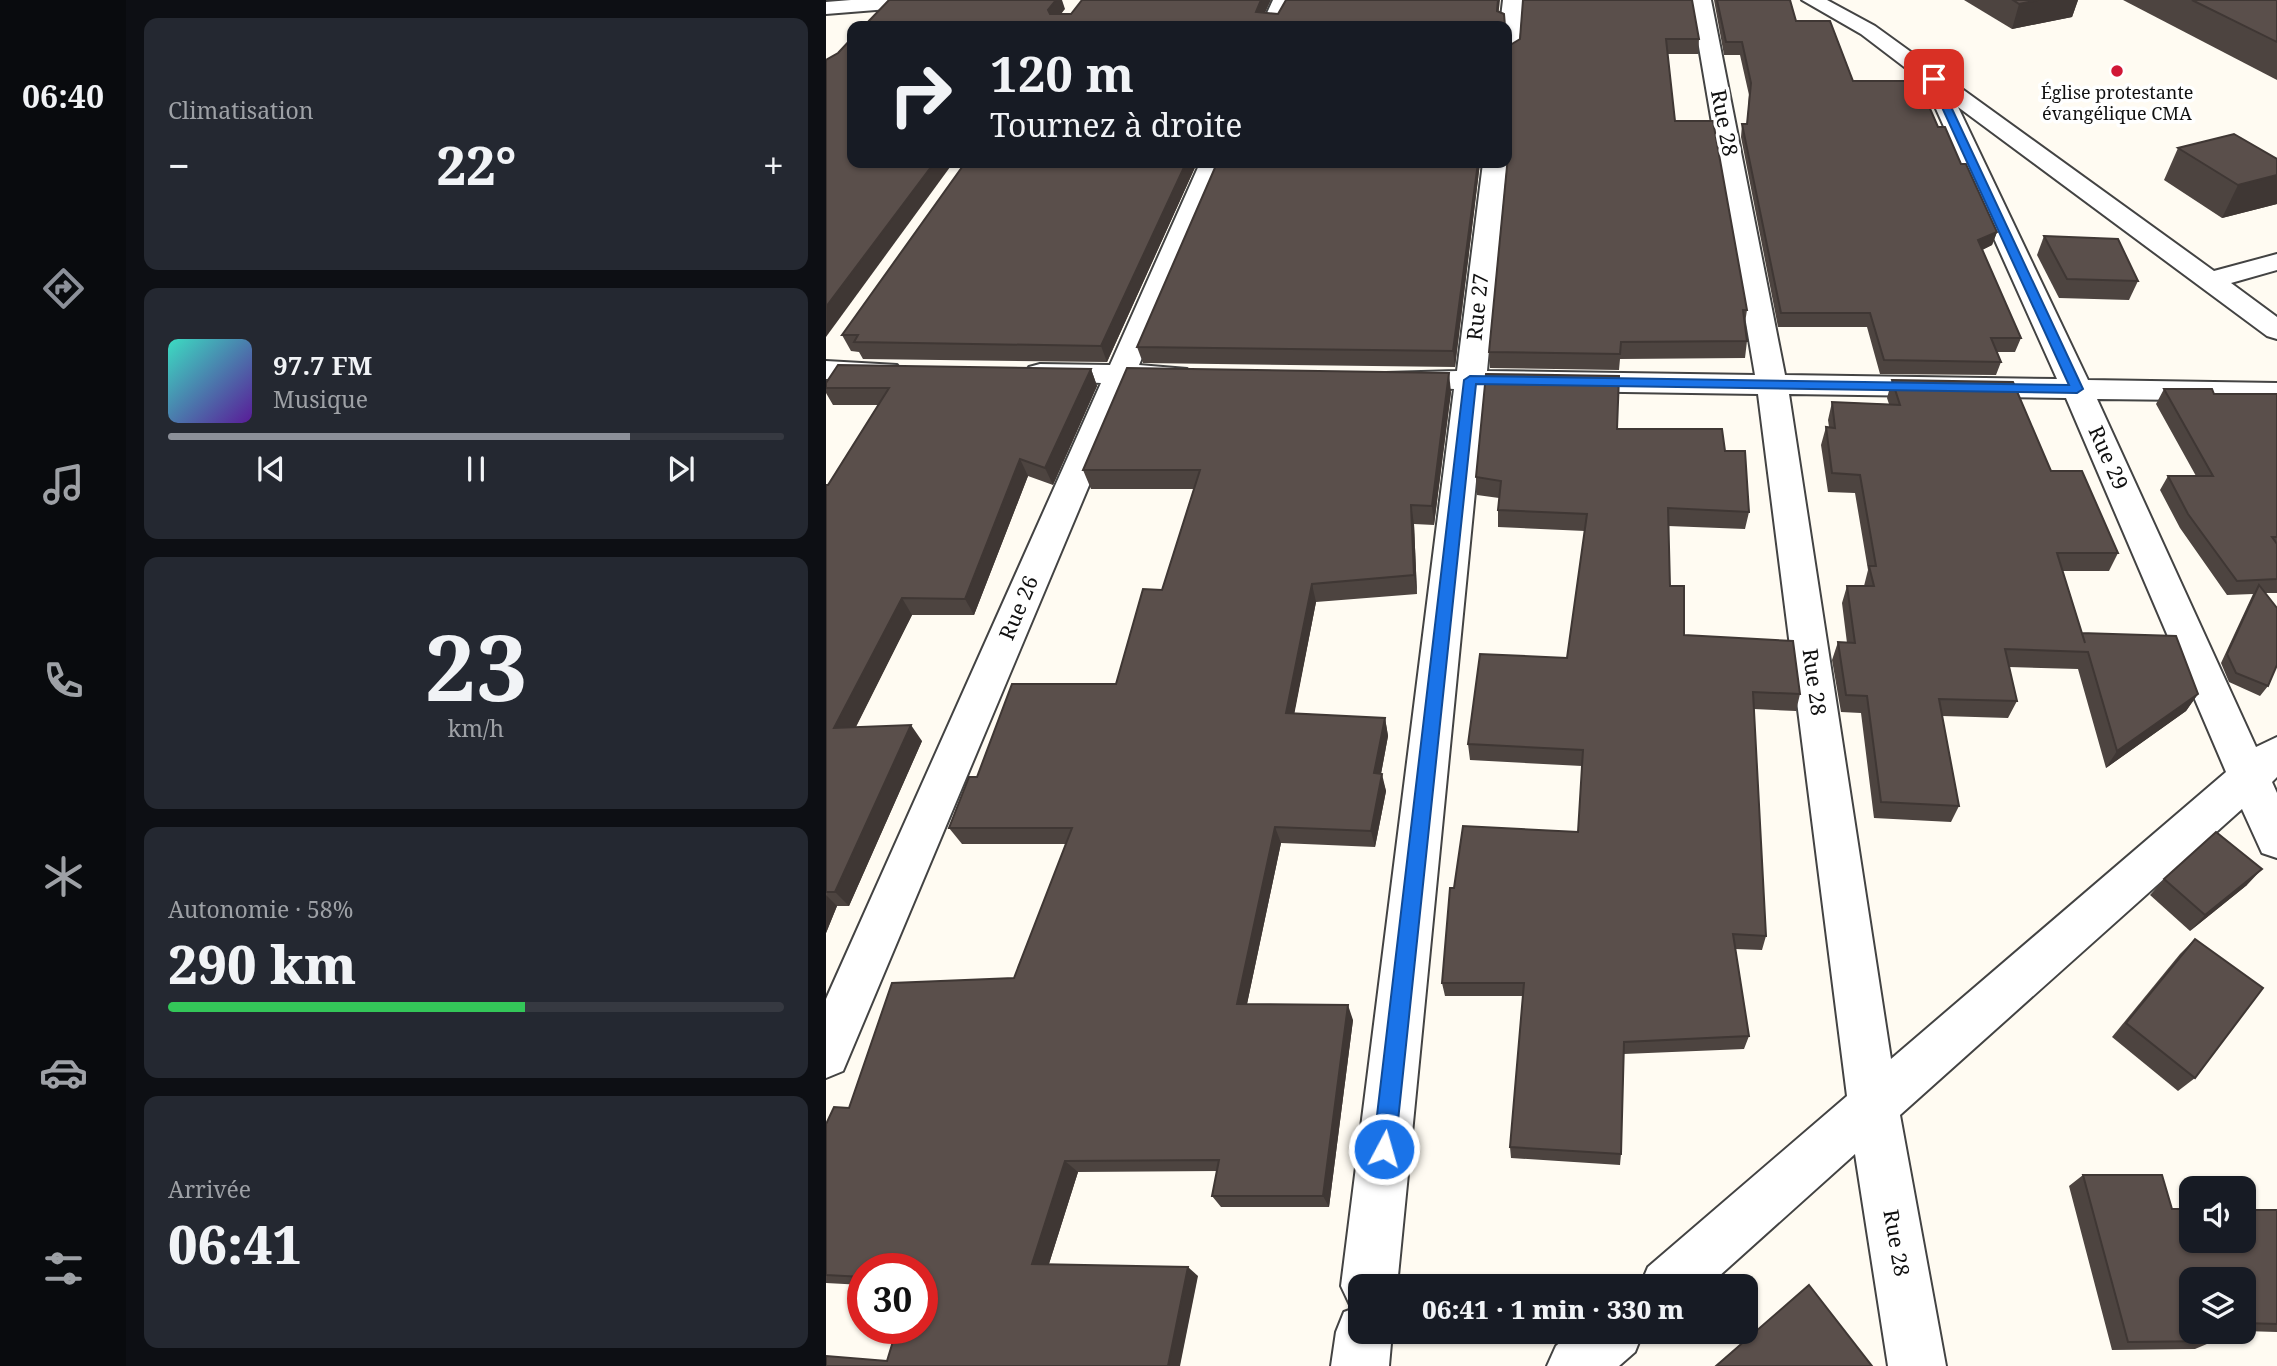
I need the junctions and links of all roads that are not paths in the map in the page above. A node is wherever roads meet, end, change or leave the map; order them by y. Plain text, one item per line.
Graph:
1 (926, 0) edge
2 (1283, 0) edge
3 (1513, 0) edge
4 (1701, 0) edge
5 (1812, 0) edge
6 (894, 1) edge
7 (826, 8) edge
8 (874, 21) edge
9 (1274, 21) edge
10 (1511, 21) edge
11 (1934, 79) junction
12 (1210, 168) edge
13 (1493, 168) edge
14 (2277, 262) edge
15 (2207, 281) junction
16 (2277, 330) edge
17 (842, 340) edge
18 (826, 362) edge
19 (826, 370) edge
20 (920, 371) edge
21 (1013, 372) edge
22 (1121, 374) junction
23 (1205, 376) edge
24 (1372, 378) edge
25 (1470, 380) junction
26 (1772, 384) junction
27 (2077, 389) junction
28 (2277, 392) edge
29 (2263, 765) edge
30 (2277, 840) edge
31 (826, 1054) edge
32 (1873, 1105) junction
33 (1370, 1274) edge
34 (1681, 1274) edge
35 (1363, 1344) edge
36 (1601, 1344) edge
37 (1360, 1366) edge
38 (1576, 1366) edge
39 (1917, 1366) edge

1 - 6 street
2 - 9 street
3 - 10 street
4 - 26 street, Rue 28
5 - 11 street
6 - 7 street
6 - 8 street
11 - 15 street
11 - 27 street, Rue 29
12 - 22 street, Rue 26
13 - 25 street, Rue 27
14 - 15 street
15 - 16 street
17 - 18 street
19 - 20 street
21 - 22 street
22 - 23 street
22 - 31 street, Rue 26
24 - 25 street
25 - 26 street
25 - 33 street, Rue 27
26 - 27 street
26 - 32 street, Rue 28
27 - 28 street
27 - 29 street, Rue 29
29 - 30 street, Rue 29
29 - 32 street
32 - 34 street
32 - 39 street, Rue 28
35 - 37 street
36 - 38 street

